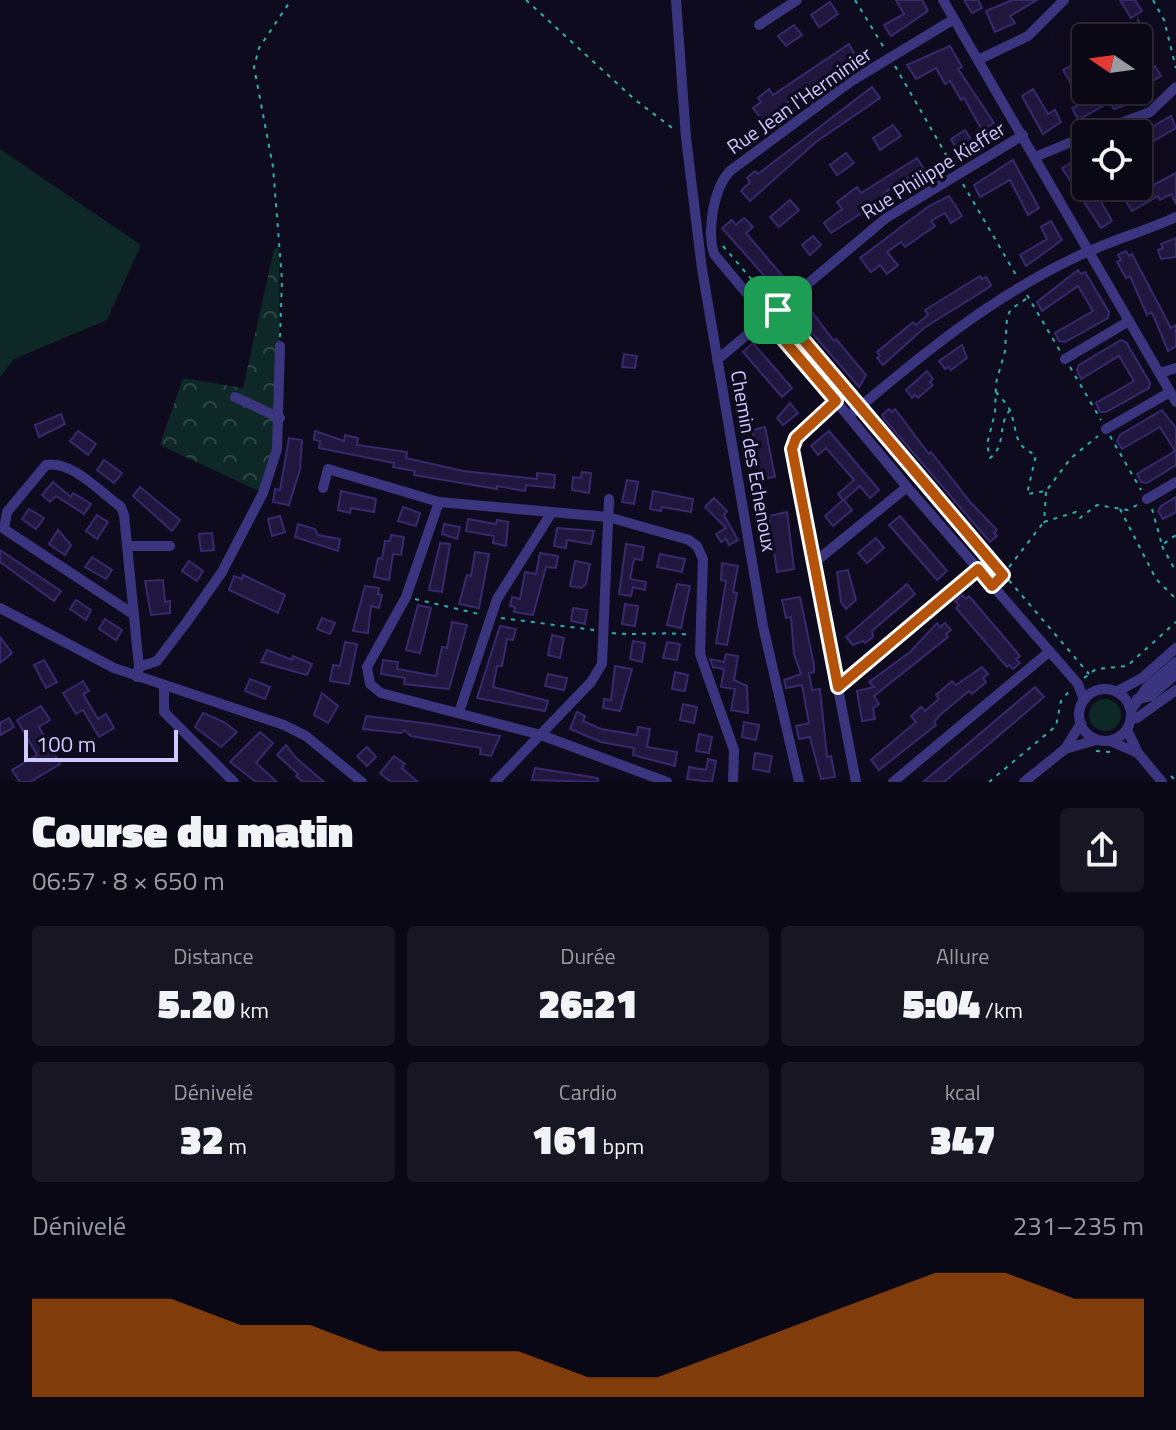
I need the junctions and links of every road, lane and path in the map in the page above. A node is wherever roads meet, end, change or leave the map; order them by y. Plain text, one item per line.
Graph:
1 (291, 0) edge
2 (526, 0) edge
3 (676, 0) edge
4 (797, 0) edge
5 (943, 0) edge
6 (1064, 0) edge
7 (1153, 0) edge
8 (954, 19) junction
9 (759, 25) dead end
10 (978, 60) junction
11 (1176, 68) edge
12 (1176, 87) edge
13 (1129, 120) edge
14 (1023, 135) junction
15 (686, 138) junction
16 (1072, 142) edge
17 (1035, 157) junction
18 (1176, 217) edge
19 (710, 241) junction
20 (1089, 252) junction
21 (1029, 297) dead end
22 (778, 310) junction
23 (766, 319) junction
24 (1129, 321) junction
25 (280, 346) joint
26 (1065, 359) dead end
27 (717, 360) junction
28 (1176, 368) edge
29 (1160, 373) junction
30 (995, 391) junction
31 (1170, 392) junction
32 (235, 397) dead end
33 (836, 401) junction
34 (1176, 402) edge
35 (860, 407) junction
36 (1010, 410) junction
37 (849, 416) junction
38 (280, 418) junction
39 (1106, 429) joint
40 (1176, 482) edge
41 (907, 487) junction
42 (323, 488) dead end
43 (1046, 491) junction
44 (609, 499) dead end
45 (1147, 499) joint
46 (439, 502) junction
47 (1120, 508) junction
48 (552, 512) junction
49 (608, 517) junction
50 (1044, 522) junction
51 (1162, 545) dead end
52 (127, 546) junction
53 (170, 546) dead end
54 (815, 562) junction
55 (978, 569) junction
56 (1176, 572) edge
57 (1003, 575) junction
58 (406, 597) junction
59 (1176, 599) edge
60 (0, 608) edge
61 (133, 614) junction
62 (491, 616) junction
63 (1176, 622) edge
64 (605, 632) junction
65 (699, 637) junction
66 (1176, 648) edge
67 (1049, 652) junction
68 (1176, 662) edge
69 (138, 672) junction
70 (1089, 674) junction
71 (1176, 674) edge
72 (1078, 684) junction
73 (164, 685) junction
74 (838, 687) junction
75 (1176, 690) edge
76 (1096, 691) junction
77 (1116, 692) junction
78 (1137, 699) junction
79 (1084, 700) junction
80 (459, 712) junction
81 (1131, 714) junction
82 (1081, 723) junction
83 (1127, 730) junction
84 (541, 735) junction
85 (1096, 740) junction
86 (1110, 741) junction
87 (1065, 749) junction
88 (1085, 749) dead end
89 (1119, 753) dead end
90 (1138, 753) junction
91 (234, 782) edge
92 (362, 782) edge
93 (495, 782) edge
94 (667, 782) edge
95 (733, 782) edge
96 (799, 782) edge
97 (856, 782) edge
98 (893, 782) edge
99 (989, 782) edge
100 (1024, 782) edge
101 (1162, 782) edge

1 - 25 path
2 - 15 path
3 - 15 street, Chemin des Echenoux
4 - 9 street
5 - 8 street
6 - 10 street
7 - 11 path
8 - 10 street
8 - 19 street, Rue Jean l'Herminier
10 - 14 street
12 - 13 street
14 - 17 street
14 - 22 street, Rue Philippe Kieffer
15 - 27 street, Chemin des Echenoux
16 - 17 street
17 - 20 street
18 - 20 street
19 - 22 path
19 - 23 street
20 - 24 street
20 - 35 street
21 - 30 path
22 - 23 street, Rue Philippe Kieffer
22 - 35 path
23 - 27 street, Rue Philippe Kieffer
23 - 33 street
24 - 26 street
24 - 29 street
25 - 38 street
27 - 96 street, Chemin des Echenoux
28 - 29 street
29 - 31 street
30 - 36 path
30 - 36 path
31 - 34 street
31 - 39 street
32 - 38 street
33 - 37 street
33 - 54 street
35 - 37 street
35 - 57 path
36 - 43 path
37 - 41 street
38 - 69 street
39 - 43 path
40 - 45 street
41 - 54 street
41 - 55 street
42 - 46 street
43 - 50 path
44 - 49 street
45 - 47 path
46 - 48 street
46 - 58 street
47 - 50 path
47 - 59 path
48 - 49 street
48 - 62 street
49 - 64 street
49 - 65 street
50 - 57 path
51 - 56 path
52 - 53 street
52 - 61 street
52 - 61 street
54 - 74 street
55 - 67 street
55 - 74 street
57 - 70 path
58 - 62 path
58 - 80 street
60 - 69 street
61 - 69 street
62 - 64 path
62 - 80 street
63 - 70 path
64 - 65 path
64 - 84 street
65 - 95 street
66 - 77 street
67 - 72 street
67 - 98 street
68 - 78 street
69 - 73 street
70 - 72 path
71 - 78 street
72 - 76 street
72 - 79 street
72 - 99 path
73 - 91 street
73 - 92 street
74 - 97 street
75 - 81 street
76 - 77 street
76 - 79 street
77 - 81 street
78 - 81 street
79 - 82 street
80 - 84 street
81 - 83 street
82 - 85 street
82 - 87 street
83 - 86 street
83 - 90 street
84 - 93 street
84 - 94 street
85 - 86 street
85 - 87 street
86 - 90 street
87 - 100 street
88 - 89 path
90 - 101 street

